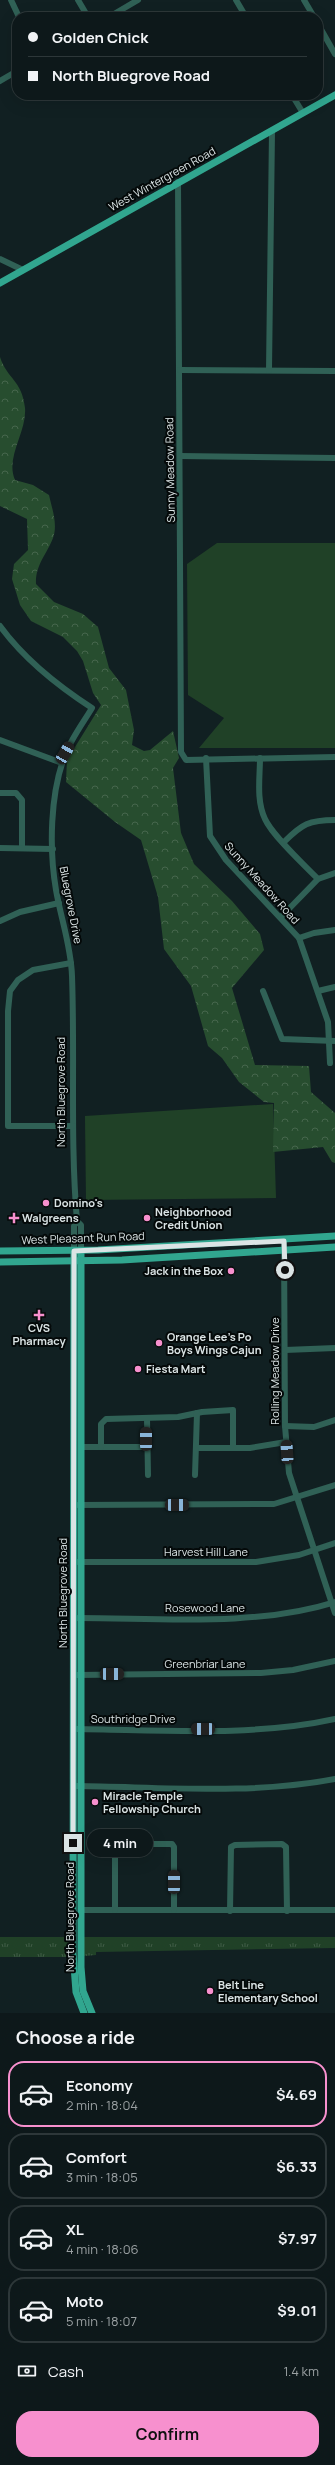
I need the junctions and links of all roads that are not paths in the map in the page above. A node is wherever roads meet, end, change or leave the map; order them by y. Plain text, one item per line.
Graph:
1 (11, 0) edge
2 (78, 0) edge
3 (138, 0) edge
4 (236, 0) edge
5 (304, 0) edge
6 (17, 12) edge
7 (85, 12) edge
8 (118, 12) edge
9 (243, 12) edge
10 (311, 12) edge
11 (323, 33) edge
12 (335, 54) edge
13 (12, 74) edge
14 (0, 81) edge
15 (335, 95) edge
16 (295, 100) edge
17 (303, 113) junction
18 (272, 131) junction
19 (178, 182) junction
20 (0, 259) edge
21 (23, 270) junction
22 (0, 283) edge
23 (180, 370) junction
24 (269, 370) junction
25 (335, 371) edge
26 (180, 456) junction
27 (335, 458) edge
28 (0, 626) edge
29 (0, 740) edge
30 (335, 757) edge
31 (206, 758) junction
32 (260, 758) junction
33 (62, 763) junction
34 (0, 793) edge
35 (335, 820) edge
36 (284, 842) junction
37 (0, 848) edge
38 (22, 848) junction
39 (53, 849) junction
40 (335, 873) edge
41 (318, 879) junction
42 (59, 904) junction
43 (281, 917) junction
44 (0, 921) edge
45 (335, 930) edge
46 (299, 938) junction
47 (71, 963) junction
48 (335, 987) edge
49 (264, 991) dead end
50 (318, 991) junction
51 (332, 1041) edge
52 (330, 1063) dead end
53 (73, 1126) junction
54 (335, 1236) edge
55 (284, 1241) junction
56 (160, 1246) junction
57 (335, 1247) edge
58 (0, 1251) edge
59 (78, 1251) junction
60 (285, 1251) junction
61 (161, 1258) junction
62 (78, 1261) junction
63 (0, 1262) edge
64 (79, 1342) junction
65 (335, 1348) edge
66 (285, 1350) junction
67 (196, 1412) junction
68 (146, 1418) junction
69 (335, 1420) edge
70 (285, 1426) junction
71 (286, 1442) junction
72 (82, 1447) junction
73 (101, 1447) junction
74 (146, 1447) junction
75 (197, 1448) junction
76 (233, 1448) junction
77 (148, 1475) dead end
78 (195, 1475) dead end
79 (335, 1485) edge
80 (297, 1497) junction
81 (78, 1505) junction
82 (335, 1543) edge
83 (314, 1550) junction
84 (78, 1562) junction
85 (333, 1602) edge
86 (335, 1613) edge
87 (78, 1618) junction
88 (335, 1661) edge
89 (78, 1675) junction
90 (335, 1718) edge
91 (77, 1729) junction
92 (335, 1779) edge
93 (77, 1786) junction
94 (81, 1910) junction
95 (115, 1910) junction
96 (174, 1910) junction
97 (335, 1910) edge
98 (230, 1911) junction
99 (287, 1911) junction
100 (84, 2013) edge
101 (92, 2013) edge

1 - 6 street
2 - 7 street
3 - 8 street
4 - 9 street
5 - 10 street
11 - 12 street
13 - 14 street
15 - 17 main road, West Wintergreen Road
16 - 17 street
17 - 18 main road, West Wintergreen Road
18 - 19 main road, West Wintergreen Road
18 - 24 street
19 - 21 main road, West Wintergreen Road
19 - 23 street, Sunny Meadow Road
20 - 21 street
21 - 22 main road, West Wintergreen Road
23 - 24 street
23 - 26 street, Sunny Meadow Road
24 - 25 street
26 - 27 street
26 - 31 street, Sunny Meadow Road
28 - 33 street
29 - 33 street
30 - 32 street
31 - 32 street
31 - 43 street, Sunny Meadow Road
32 - 36 street
33 - 39 street, Bluegrove Drive
34 - 38 street
35 - 36 street
36 - 41 street
37 - 38 street
38 - 39 street
39 - 42 street, Bluegrove Drive
40 - 41 street
41 - 43 street
42 - 44 street
42 - 47 street, Bluegrove Drive
43 - 46 street, Sunny Meadow Road
45 - 46 street
46 - 50 street, Sunny Meadow Road
47 - 53 street, North Bluegrove Road
47 - 53 street
48 - 50 street
49 - 51 street
50 - 51 street, Sunny Meadow Road
51 - 52 street, Sunny Meadow Road
53 - 59 street, North Bluegrove Road
54 - 55 main road, West Pleasant Run Road
55 - 56 main road, West Pleasant Run Road
55 - 60 street, Rolling Meadow Drive
56 - 59 main road, West Pleasant Run Road
56 - 61 main road
57 - 60 main road, West Pleasant Run Road
58 - 59 main road, West Pleasant Run Road
58 - 63 main road
59 - 62 main road, North Bluegrove Road
60 - 61 main road, West Pleasant Run Road
60 - 66 street, Rolling Meadow Drive
61 - 62 main road, West Pleasant Run Road
62 - 63 main road, West Pleasant Run Road
62 - 64 main road, North Bluegrove Road
64 - 72 main road, North Bluegrove Road
64 - 81 main road, North Bluegrove Road
65 - 66 street
66 - 70 street, Rolling Meadow Drive
67 - 68 street
67 - 75 street
67 - 76 street
68 - 73 street
68 - 74 street
69 - 70 street
70 - 71 street, Rolling Meadow Drive
71 - 76 street
71 - 80 street, Rolling Meadow Drive
72 - 73 street
72 - 81 main road, North Bluegrove Road
73 - 74 street
74 - 77 street
75 - 76 street
75 - 78 street
79 - 80 street
80 - 81 street
80 - 83 street, Rolling Meadow Drive
81 - 84 main road, North Bluegrove Road
82 - 83 street, Harvest Hill Lane
83 - 84 street, Harvest Hill Lane
83 - 85 street, Rolling Meadow Drive
84 - 87 main road, North Bluegrove Road
85 - 86 street, Rolling Meadow Drive
85 - 87 street, Rosewood Lane
87 - 89 main road, North Bluegrove Road
88 - 89 street, Greenbriar Lane
89 - 91 main road, North Bluegrove Road
90 - 91 street, Southridge Drive
91 - 93 main road, North Bluegrove Road
92 - 93 street
93 - 94 main road, North Bluegrove Road
93 - 100 main road, North Bluegrove Road
94 - 95 street
94 - 101 main road, North Bluegrove Road
95 - 96 street
95 - 96 street
96 - 98 street
97 - 99 street
98 - 99 street
98 - 99 street

